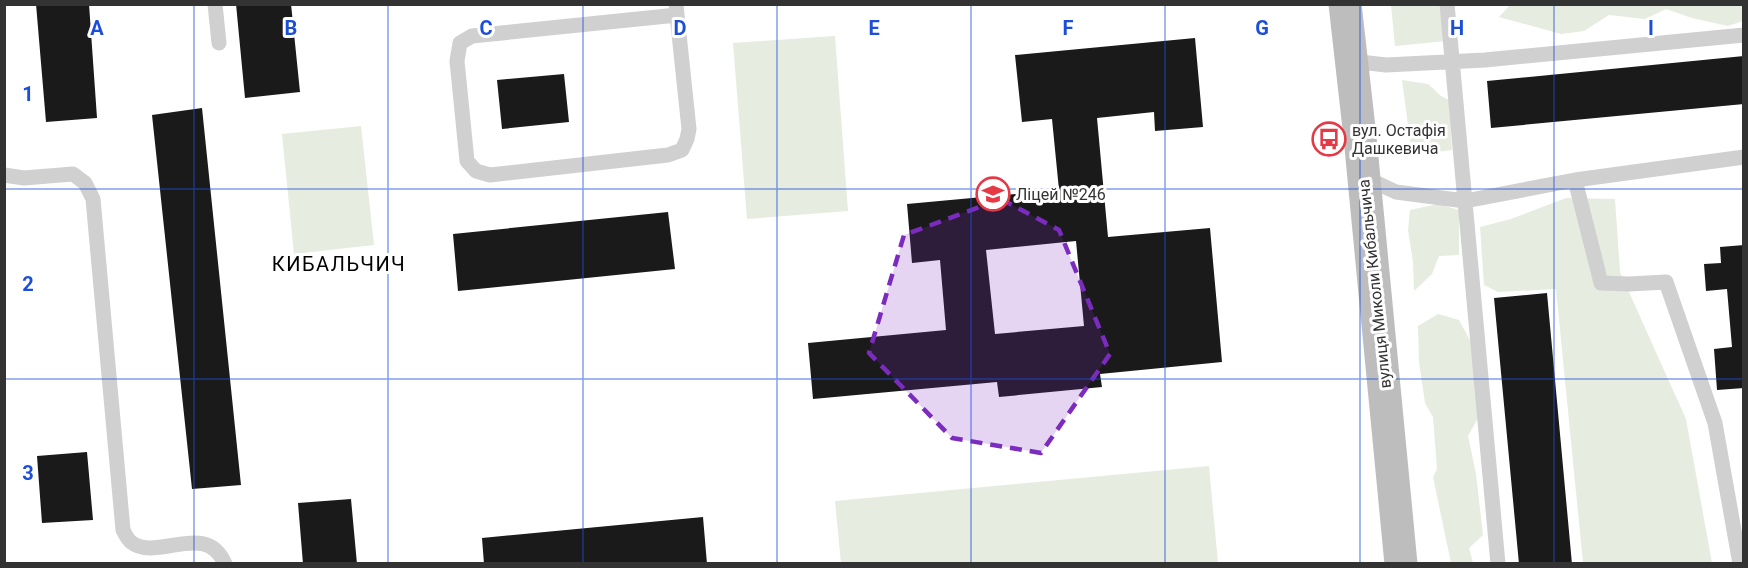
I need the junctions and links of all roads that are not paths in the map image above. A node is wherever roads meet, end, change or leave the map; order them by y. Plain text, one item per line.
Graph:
1 (215, 4) edge
2 (1345, 4) edge
3 (1447, 4) edge
4 (677, 10) edge
5 (1743, 35) edge
6 (219, 43) dead end
7 (1351, 61) junction
8 (1453, 62) junction
9 (1743, 157) edge
10 (4, 175) edge
11 (1364, 177) junction
12 (1575, 180) junction
13 (1465, 201) junction
14 (225, 564) edge
15 (1401, 564) edge
16 (1497, 564) edge
17 (1740, 564) edge

1 - 6 lane
2 - 7 street, вулиця Миколи Кибальчича
3 - 8 lane
4 - 4 lane
5 - 8 lane
7 - 8 lane
7 - 11 street, вулиця Миколи Кибальчича
8 - 13 lane
9 - 12 lane
10 - 14 lane
11 - 13 lane
11 - 15 street, вулиця Миколи Кибальчича
12 - 13 lane
12 - 17 lane
13 - 16 lane

